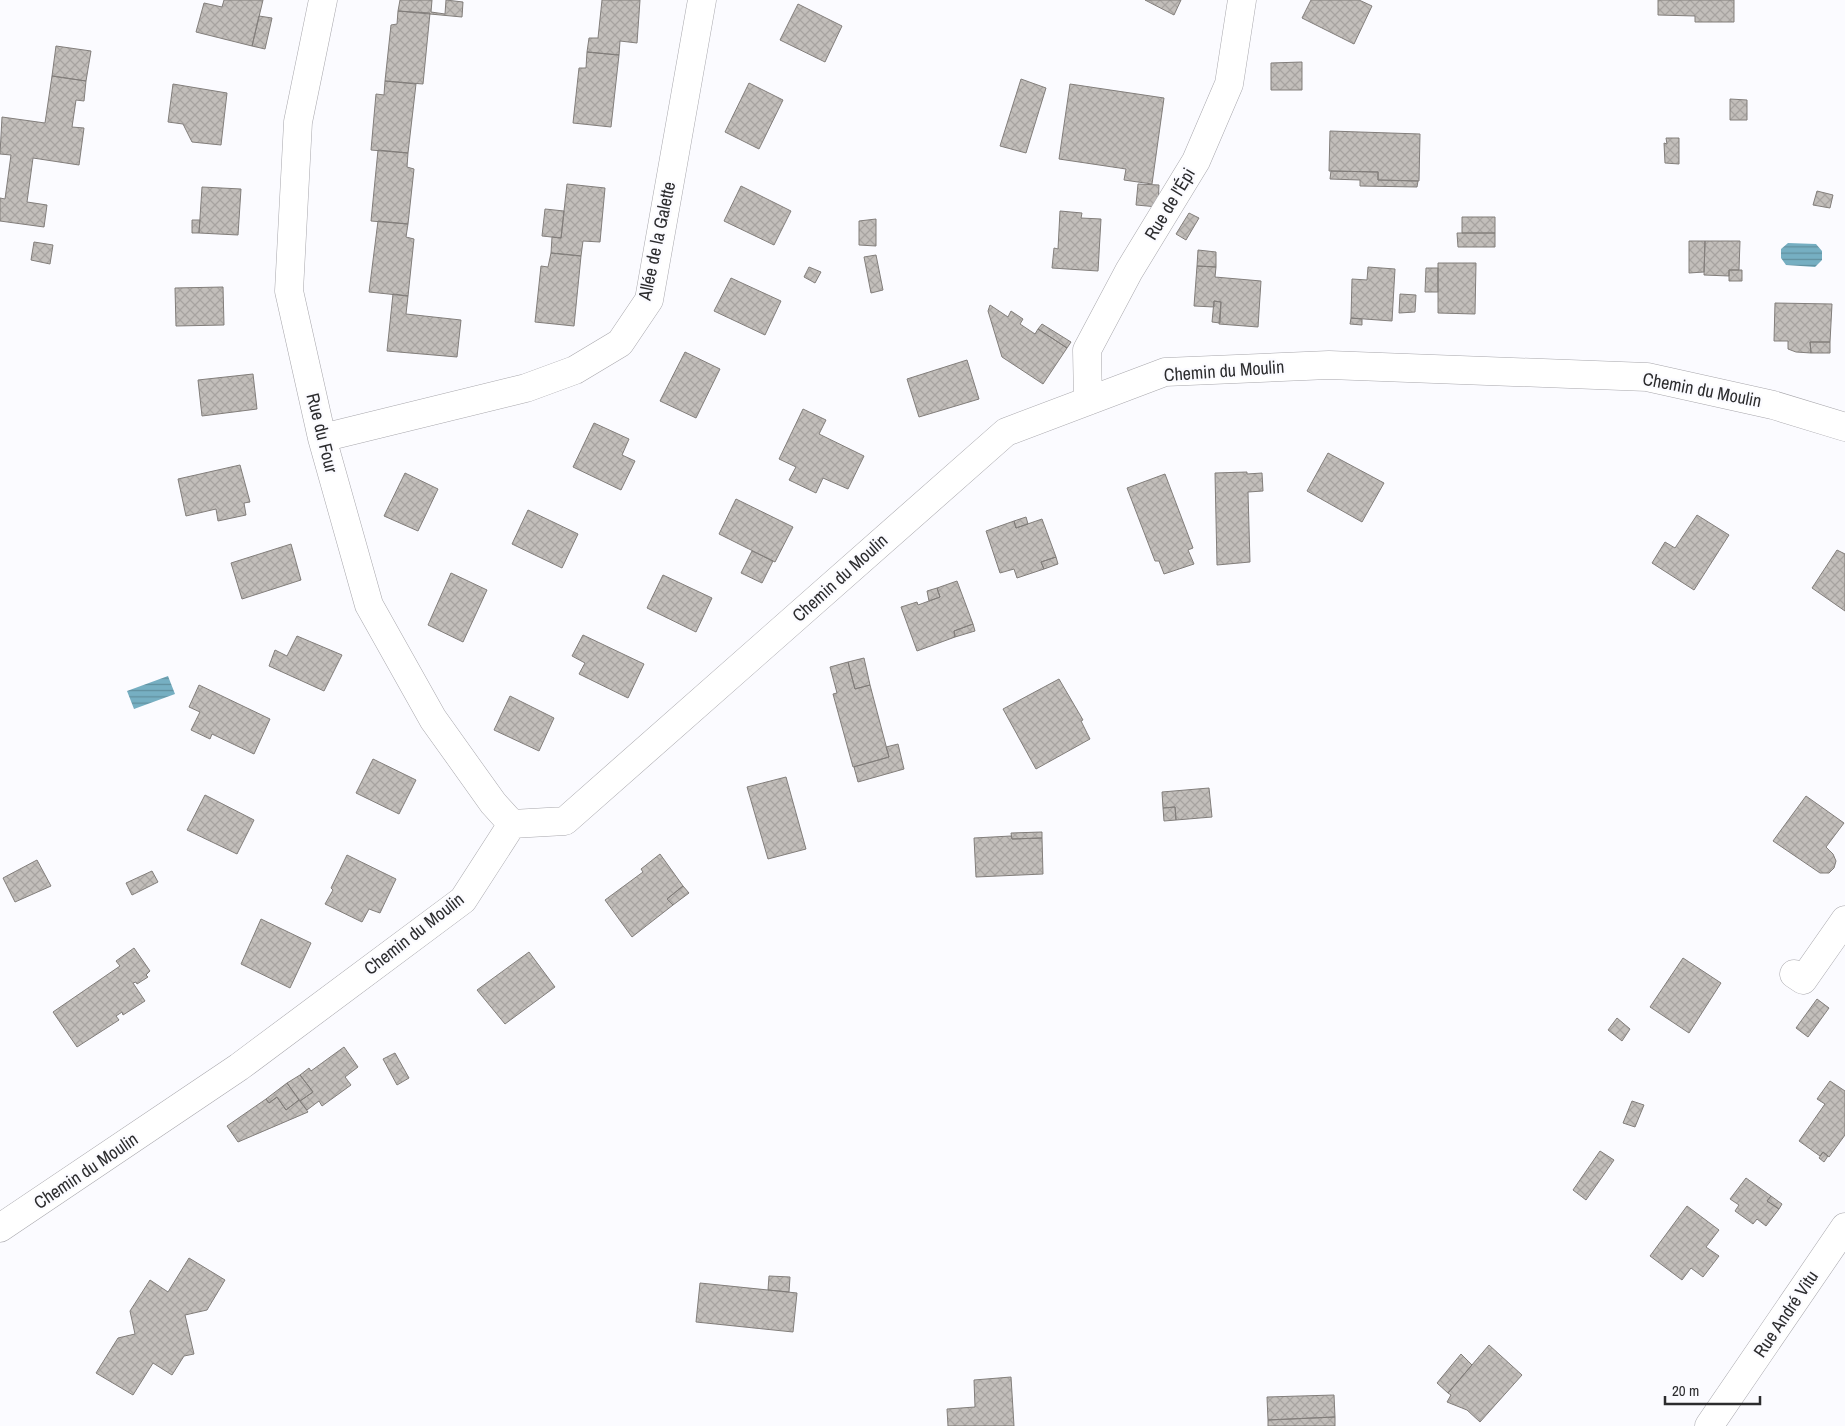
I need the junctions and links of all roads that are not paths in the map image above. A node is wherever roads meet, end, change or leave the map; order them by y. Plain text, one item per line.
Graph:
1 (323, 0) edge
2 (702, 0) edge
3 (1242, 0) edge
4 (1088, 401) junction
5 (1845, 428) edge
6 (322, 438) junction
7 (512, 824) junction
8 (1845, 920) edge
9 (1794, 974) dead end
10 (1845, 1227) edge
11 (0, 1228) edge
12 (1709, 1426) edge

1 - 6 street, Rue du Four
2 - 6 street, Allée de la Galette
3 - 4 street, Rue de l'Épi
4 - 5 street, Chemin du Moulin
4 - 7 street, Chemin du Moulin
6 - 7 street, Rue du Four
7 - 11 street, Chemin du Moulin
8 - 9 street
10 - 12 street, Rue André Vitu

